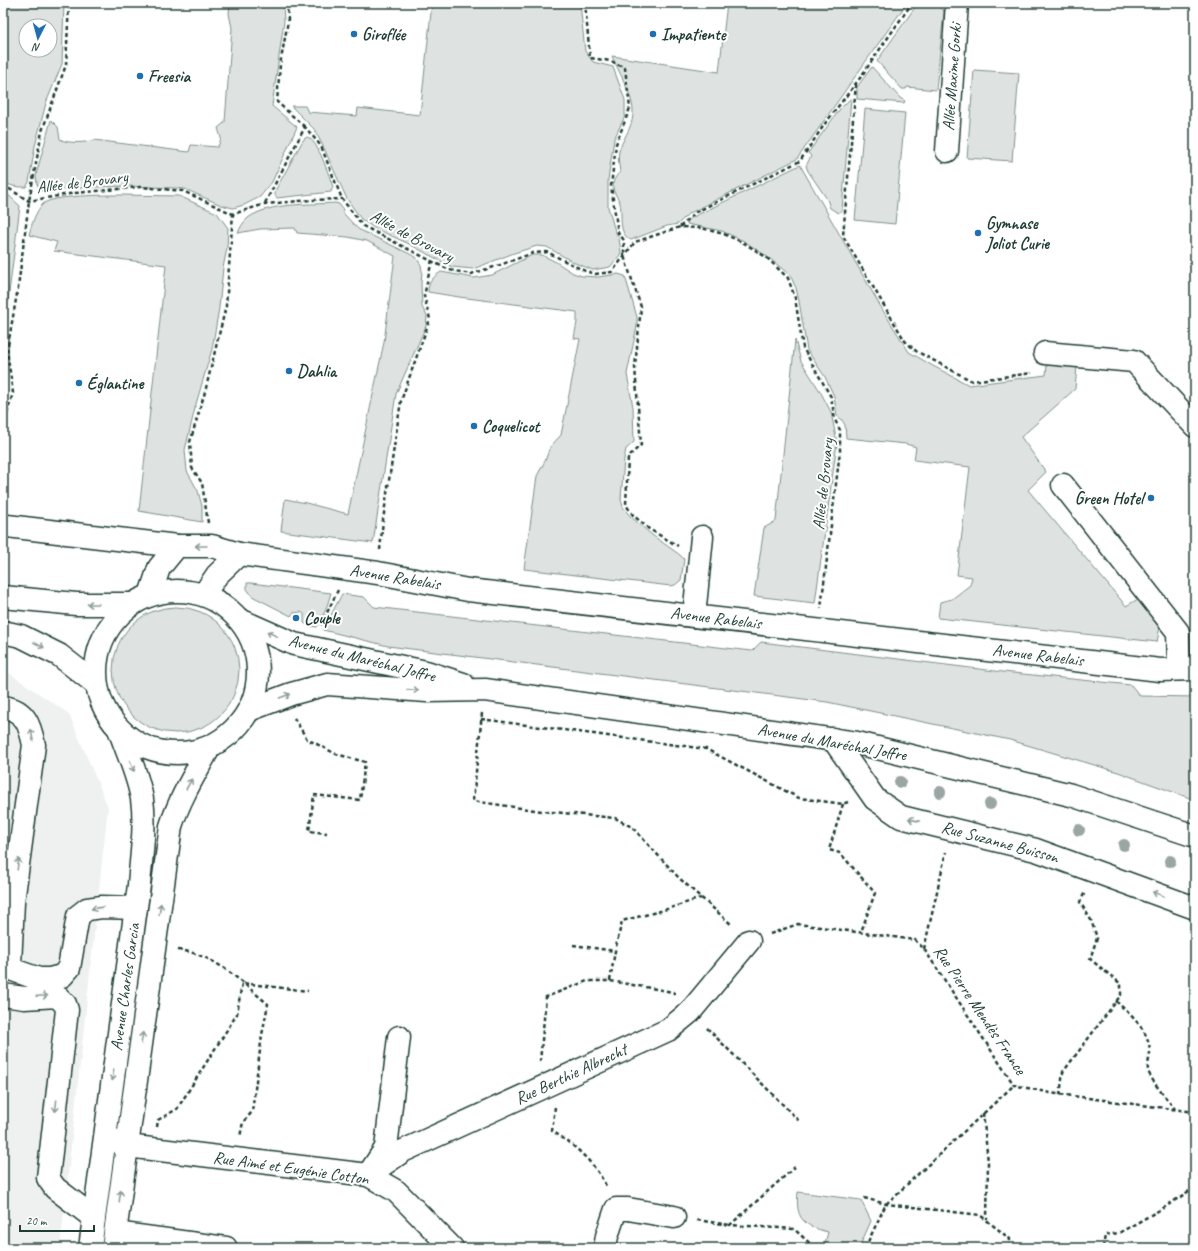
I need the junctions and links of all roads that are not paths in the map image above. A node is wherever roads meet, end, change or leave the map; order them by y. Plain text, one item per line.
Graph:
1 (957, 3) edge
2 (947, 151) dead end
3 (1045, 353) road end
4 (1195, 426) edge
5 (1063, 485) dead end
6 (7, 526) dead end
7 (702, 537) dead end
8 (177, 546) junction
9 (239, 554) junction
10 (204, 594) junction
11 (3, 596) edge
12 (141, 599) junction
13 (694, 616) junction
14 (240, 620) junction
15 (3, 632) edge
16 (1187, 669) edge
17 (96, 684) junction
18 (485, 690) junction
19 (3, 707) edge
20 (249, 710) junction
21 (119, 729) junction
22 (833, 739) junction
23 (209, 748) junction
24 (1195, 836) edge
25 (136, 908) junction
26 (1195, 908) edge
27 (749, 941) road end
28 (3, 995) edge
29 (399, 1037) dead end
30 (105, 1135) junction
31 (127, 1146) junction
32 (368, 1175) junction
33 (674, 1217) road end
34 (94, 1218) junction
35 (114, 1240) edge
36 (90, 1248) edge
37 (226, 1248) edge
38 (452, 1248) edge
39 (605, 1248) edge

1 - 2 street, Allée Maxime Gorki
3 - 4 street
5 - 16 street
6 - 8 street, Avenue Rabelais
7 - 13 street
9 -> 8 street, Avenue Rabelais
8 - 12 street
9 - 10 street
9 - 13 street, Avenue Rabelais
10 - 12 street
10 - 14 street
12 -> 11 street
12 - 17 street
13 - 16 street, Avenue Rabelais
18 -> 14 street, Avenue du Maréchal Joffre
14 - 20 street
15 -> 17 street
17 - 21 street
20 -> 18 street, Avenue du Maréchal Joffre
18 - 22 street, Avenue du Maréchal Joffre
25 -> 19 street
20 - 23 street
21 - 23 street
21 -> 25 street, Avenue Charles Garcia
22 - 24 street, Avenue du Maréchal Joffre
26 -> 22 street, Rue Suzanne Buisson
31 -> 23 street, Avenue Charles Garcia
25 -> 30 street, Avenue Charles Garcia
27 - 32 street, Rue Berthie Albrecht
28 -> 34 street
29 - 32 street
30 - 31 street, Rue Aimé et Eugénie Cotton
30 - 34 street, Avenue Charles Garcia
31 - 32 street, Rue Aimé et Eugénie Cotton
35 -> 31 street, Avenue Charles Garcia
32 - 38 street, Rue Aimé et Eugénie Cotton
33 - 39 street
34 - 36 street, Avenue Charles Garcia
35 - 37 street

